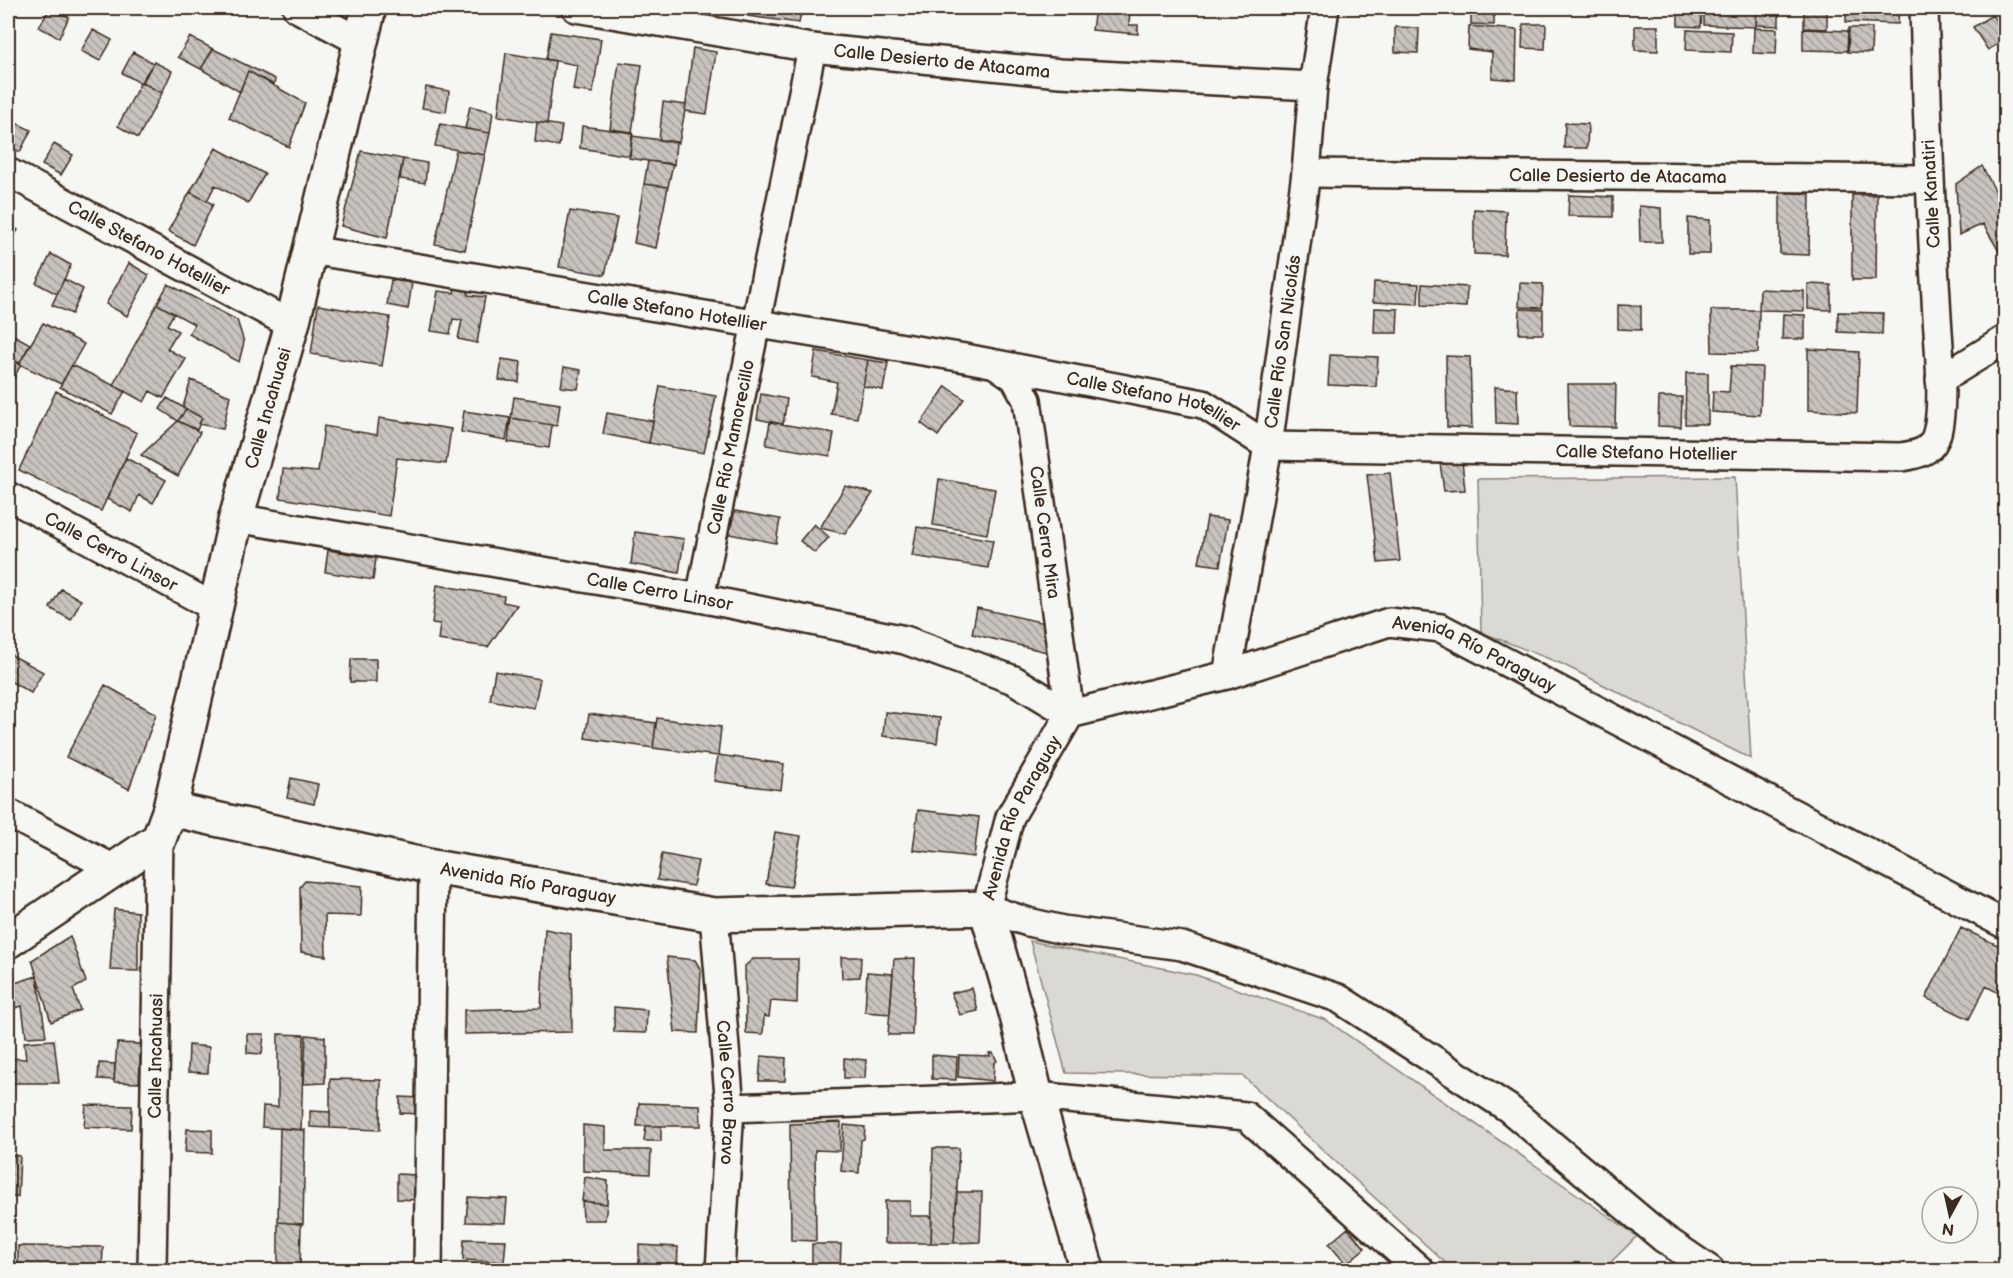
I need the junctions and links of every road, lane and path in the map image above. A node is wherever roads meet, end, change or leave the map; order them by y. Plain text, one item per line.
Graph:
1 (297, 8) edge
2 (369, 8) edge
3 (576, 8) edge
4 (1325, 8) edge
5 (1924, 8) edge
6 (361, 42) junction
7 (812, 48) junction
8 (1313, 86) junction
9 (8, 172) edge
10 (1306, 173) junction
11 (1929, 178) junction
12 (310, 250) junction
13 (756, 323) junction
14 (292, 325) junction
15 (2006, 339) edge
16 (995, 364) junction
17 (1940, 380) junction
18 (1268, 446) junction
19 (8, 496) edge
20 (236, 518) junction
21 (700, 598) junction
22 (214, 607) junction
23 (1227, 675) junction
24 (1070, 714) junction
25 (170, 809) junction
26 (8, 813) edge
27 (159, 839) junction
28 (433, 867) junction
29 (114, 869) junction
30 (986, 908) junction
31 (714, 915) junction
32 (2006, 925) edge
33 (8, 941) edge
34 (1036, 1096) junction
35 (730, 1108) junction
36 (152, 1270) edge
37 (428, 1270) edge
38 (720, 1270) edge
39 (1086, 1270) edge
40 (1420, 1270) edge
41 (1710, 1270) edge

1 - 6 street
2 - 6 street, Calle Incahuasi
3 - 7 street, Calle Desierto de Atacama
4 - 8 street, Calle Río San Nicolás
5 - 11 street, Calle Kanatiri
6 - 12 street, Calle Incahuasi
7 - 8 street, Calle Desierto de Atacama
7 - 13 street, Calle Río Mamorecillo
8 - 10 street, Calle Río San Nicolás
9 - 14 street, Calle Stefano Hotellier
10 - 11 street, Calle Desierto de Atacama
10 - 18 street, Calle Río San Nicolás
11 - 17 street, Calle Kanatiri
12 - 13 street, Calle Stefano Hotellier
12 - 14 street, Calle Incahuasi
13 - 16 street, Calle Stefano Hotellier
13 - 21 street, Calle Río Mamorecillo
14 - 20 street, Calle Incahuasi
15 - 17 street
16 - 18 street, Calle Stefano Hotellier
16 - 24 street, Calle Cerro Mira
17 - 18 street, Calle Stefano Hotellier
18 - 23 street, Calle Río San Nicolás
19 - 22 street, Calle Cerro Linsor
20 - 21 street, Calle Cerro Linsor
20 - 22 street, Calle Incahuasi
21 - 24 street, Calle Cerro Linsor
22 - 25 street, Calle Incahuasi
23 - 24 street, Avenida Río Paraguay
23 - 32 street, Avenida Río Paraguay
24 - 30 street, Avenida Río Paraguay
25 - 27 street
25 - 28 street, Avenida Río Paraguay
26 - 29 street
27 - 29 street
27 - 36 street, Calle Incahuasi
28 - 31 street, Avenida Río Paraguay
28 - 37 street
29 - 33 street
30 - 31 street, Avenida Río Paraguay
30 - 34 street
30 - 41 street
31 - 35 street, Calle Cerro Bravo
34 - 35 street
34 - 39 street
34 - 40 street
35 - 38 street, Calle Cerro Bravo

